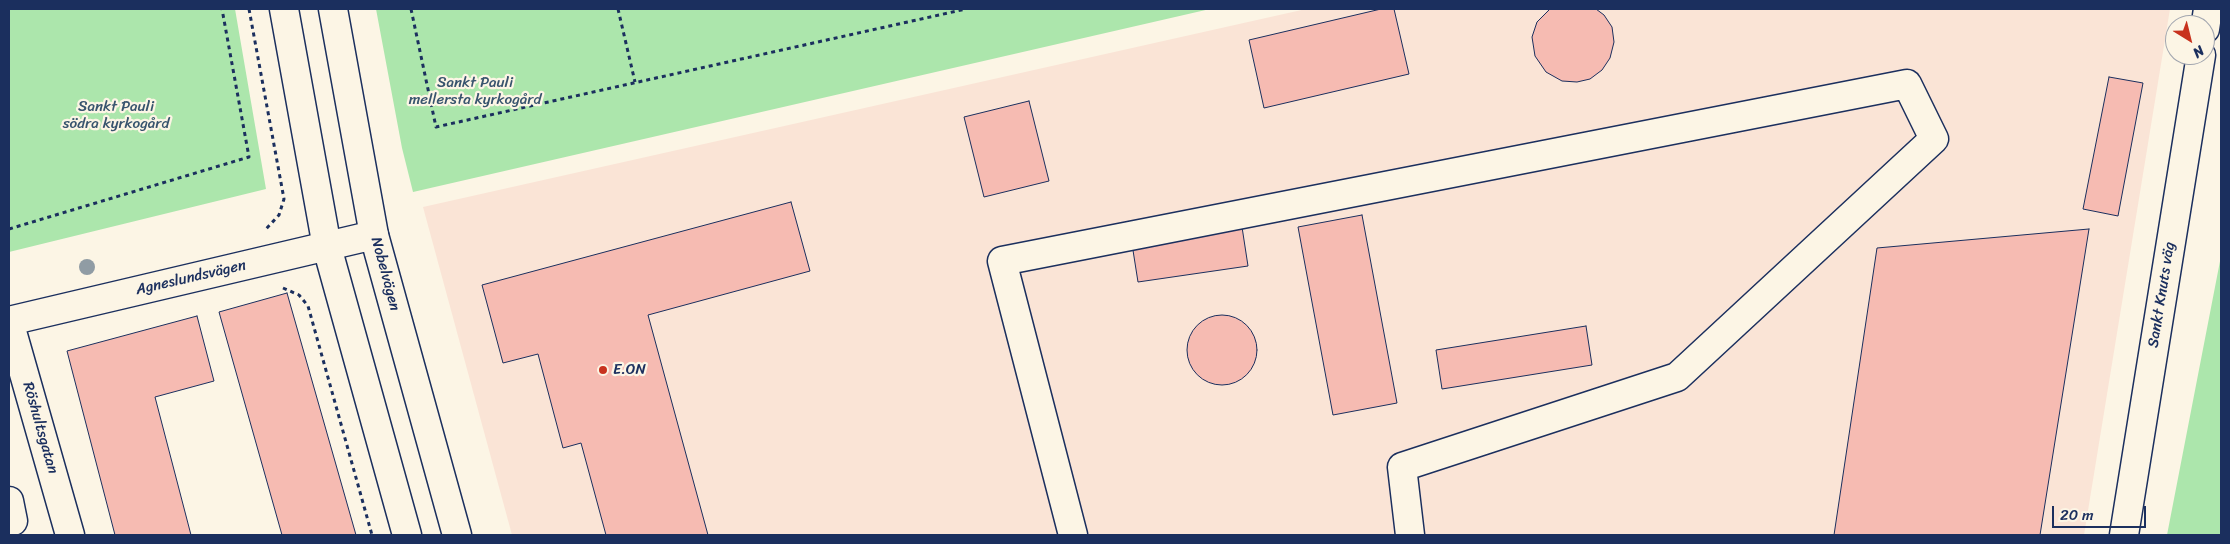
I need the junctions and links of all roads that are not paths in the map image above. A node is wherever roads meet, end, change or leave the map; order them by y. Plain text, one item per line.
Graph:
1 (284, 9) edge
2 (333, 9) edge
3 (2199, 65) edge
4 (374, 235) junction
5 (327, 247) junction
6 (9, 321) edge
7 (9, 501) edge
8 (9, 522) edge
9 (70, 535) edge
10 (407, 535) edge
11 (457, 535) edge
12 (1073, 535) edge
13 (1410, 535) edge
14 (2124, 535) edge

1 - 5 street
2 - 4 street, Nobelvägen
3 - 14 street, Sankt Knuts väg
4 - 5 street, Agneslundsvägen
4 - 11 street, Nobelvägen
5 - 6 street, Agneslundsvägen
5 - 10 street
6 - 9 street, Röshultsgatan
7 - 8 street
12 - 13 street

